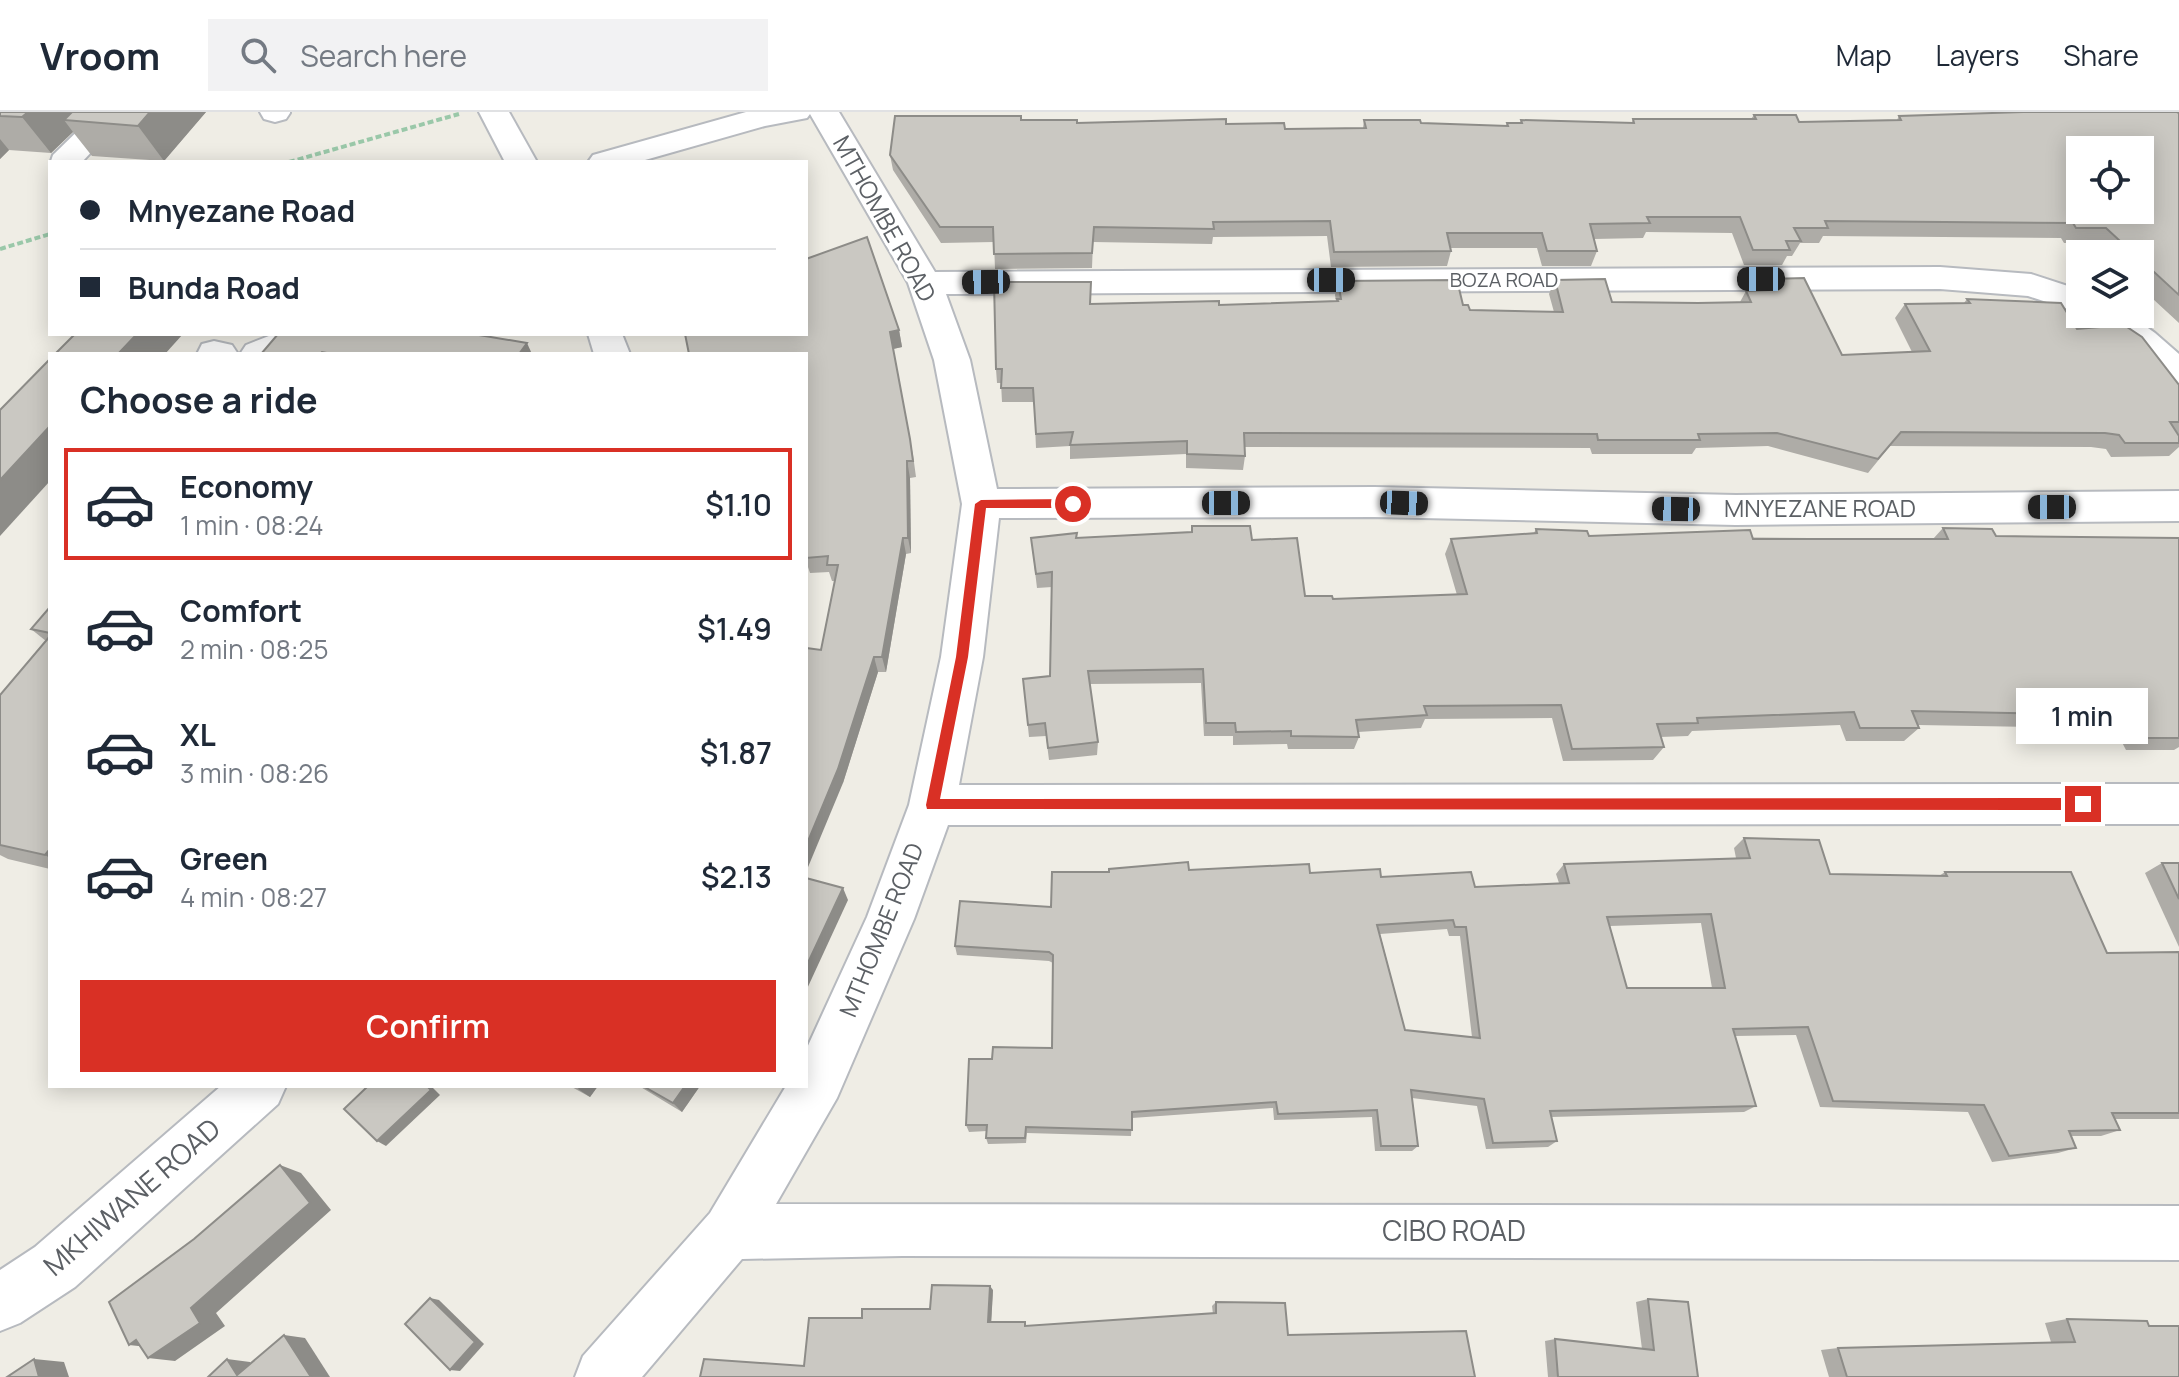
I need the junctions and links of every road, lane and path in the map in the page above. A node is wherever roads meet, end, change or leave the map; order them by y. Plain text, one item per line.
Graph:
1 (114, 112) edge
2 (468, 112) edge
3 (494, 112) edge
4 (796, 112) edge
5 (824, 112) edge
6 (66, 160) edge
7 (296, 160) edge
8 (520, 160) edge
9 (611, 160) edge
10 (48, 235) edge
11 (0, 249) edge
12 (925, 283) junction
13 (2066, 297) edge
14 (2124, 328) edge
15 (302, 336) edge
16 (263, 352) edge
17 (2179, 375) edge
18 (981, 504) junction
19 (2179, 506) edge
20 (2179, 804) edge
21 (932, 805) junction
22 (258, 1088) edge
23 (729, 1232) junction
24 (2179, 1233) edge
25 (0, 1303) edge
26 (604, 1377) edge

1 - 6 street
2 - 7 path
3 - 8 street
4 - 9 street
5 - 12 street, MTHOMBE ROAD
10 - 11 path
12 - 13 street, BOZA ROAD
12 - 18 street, MTHOMBE ROAD
14 - 17 street
15 - 16 street
18 - 19 street, MNYEZANE ROAD
18 - 21 street, MTHOMBE ROAD
20 - 21 street
21 - 23 street, MTHOMBE ROAD
22 - 25 street, MKHIWANE ROAD
23 - 24 street, CIBO ROAD
23 - 26 street, MTHOMBE ROAD

